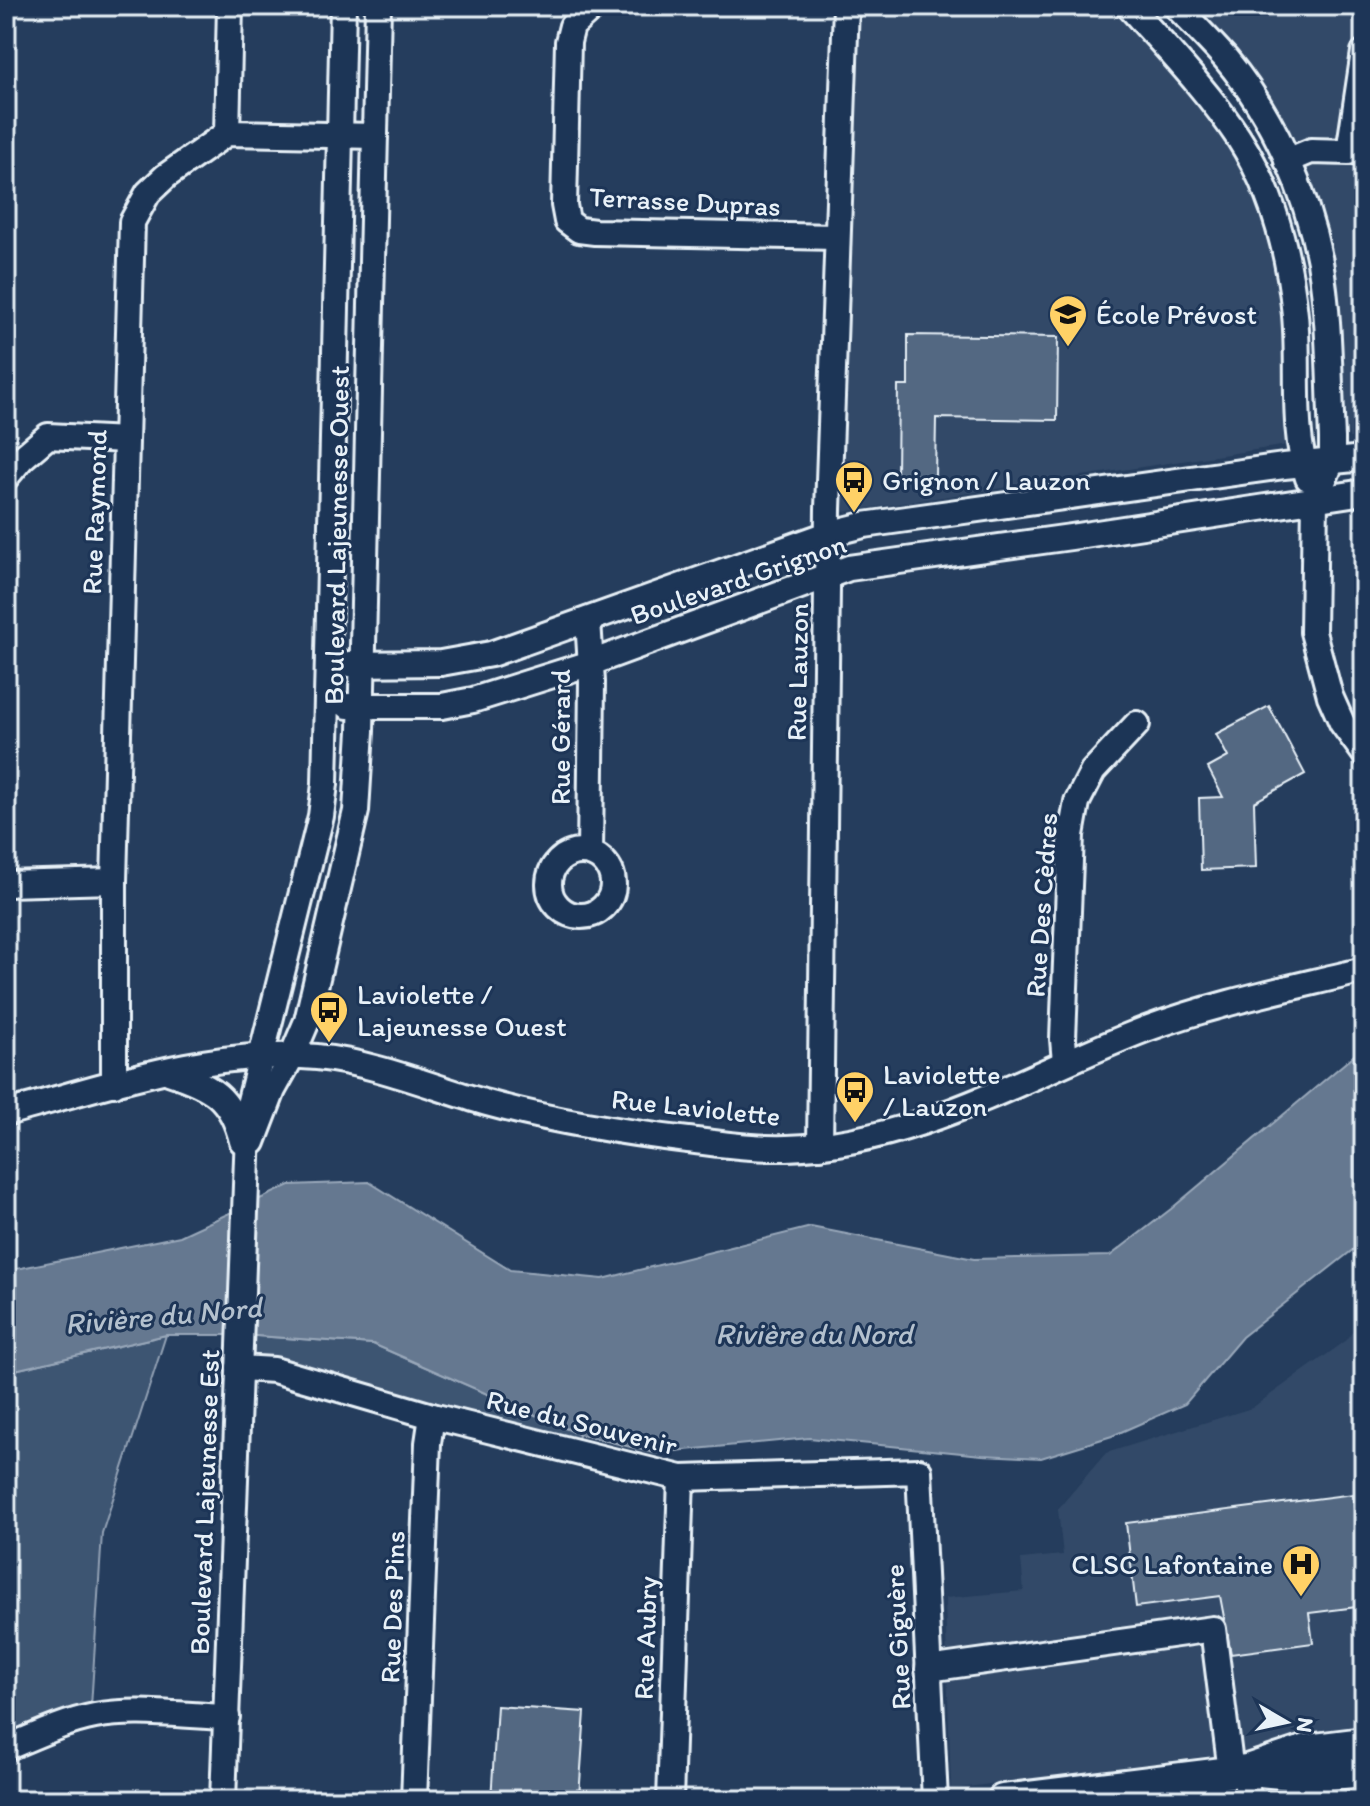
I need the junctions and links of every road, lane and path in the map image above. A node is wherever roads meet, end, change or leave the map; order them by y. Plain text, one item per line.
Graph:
1 (230, 6) edge
2 (343, 6) edge
3 (378, 6) edge
4 (594, 6) edge
5 (846, 6) edge
6 (1129, 6) edge
7 (1176, 6) edge
8 (1364, 52) edge
9 (227, 133) junction
10 (339, 135) junction
11 (375, 136) junction
12 (1356, 154) edge
13 (1287, 161) junction
14 (836, 237) junction
15 (126, 440) junction
16 (1364, 458) edge
17 (1332, 461) junction
18 (1303, 464) junction
19 (6, 477) edge
20 (1364, 492) edge
21 (1315, 500) junction
22 (828, 534) junction
23 (828, 576) junction
24 (588, 620) junction
25 (591, 663) junction
26 (327, 664) junction
27 (363, 664) junction
28 (326, 706) junction
29 (362, 706) junction
30 (1137, 724) dead end
31 (1364, 753) edge
32 (590, 853) dead end
33 (114, 881) junction
34 (6, 884) edge
35 (1364, 970) edge
36 (262, 1056) junction
37 (292, 1056) junction
38 (1065, 1062) junction
39 (167, 1071) junction
40 (114, 1084) junction
41 (6, 1113) edge
42 (820, 1146) junction
43 (246, 1170) junction
44 (239, 1368) junction
45 (432, 1416) junction
46 (919, 1471) joint
47 (681, 1478) junction
48 (928, 1669) junction
49 (227, 1717) junction
50 (1364, 1743) edge
51 (6, 1748) edge
52 (1364, 1771) edge
53 (1242, 1781) edge
54 (223, 1800) edge
55 (414, 1800) edge
56 (670, 1800) edge
57 (935, 1800) edge
58 (1003, 1800) edge

1 - 9 street
2 - 10 street, Boulevard Lajeunesse Ouest
3 - 11 street, Boulevard Lajeunesse Ouest
4 - 14 street, Terrasse Dupras
5 - 14 street, Rue Lauzon
6 - 18 street
7 - 13 street
8 - 12 street
9 - 10 street
9 - 15 street, Rue Raymond
10 - 11 street
10 - 26 street, Boulevard Lajeunesse Ouest
11 - 27 street, Boulevard Lajeunesse Ouest
12 - 13 street
13 - 17 street
14 - 22 street, Rue Lauzon
15 - 19 street
15 - 33 street, Rue Raymond
16 - 17 street, Boulevard Grignon
17 - 18 street, Boulevard Grignon
17 - 21 street
18 - 21 street
18 - 22 street, Boulevard Grignon
20 - 21 street, Boulevard Grignon
21 - 23 street, Boulevard Grignon
21 - 31 street
22 - 23 street, Rue Lauzon
22 - 24 street, Boulevard Grignon
23 - 25 street, Boulevard Grignon
23 - 42 street, Rue Lauzon
24 - 25 street, Rue Gérard
24 - 27 street, Boulevard Grignon
25 - 29 street, Boulevard Grignon
25 - 32 street, Rue Gérard
26 - 27 street, Boulevard Grignon
26 - 28 street, Boulevard Lajeunesse Ouest
27 - 29 street, Boulevard Lajeunesse Ouest
28 - 29 street, Boulevard Grignon
28 - 36 street, Boulevard Lajeunesse Ouest
29 - 37 street, Boulevard Lajeunesse Ouest
30 - 38 street, Rue Des Cèdres
33 - 34 street
33 - 40 street, Rue Raymond
35 - 38 street, Rue Laviolette
36 - 37 street, Rue Laviolette
36 - 39 street, Rue Laviolette
36 - 43 street, Boulevard Lajeunesse Est
37 - 42 street, Rue Laviolette
37 - 43 street, Boulevard Lajeunesse Est
38 - 42 street, Rue Laviolette
39 - 40 street, Rue Laviolette
39 - 43 street
40 - 41 street, Rue Laviolette
43 - 44 street, Boulevard Lajeunesse Est
44 - 45 street, Rue du Souvenir
44 - 49 street, Boulevard Lajeunesse Est
45 - 47 street, Rue du Souvenir
45 - 55 street, Rue Des Pins
46 - 47 street, Rue du Souvenir
46 - 48 street, Rue Giguère
47 - 56 street, Rue Aubry
48 - 53 street
48 - 57 street, Rue Giguère
49 - 51 street
49 - 54 street, Boulevard Lajeunesse Est
50 - 53 main road
52 - 53 main road
53 - 58 main road

